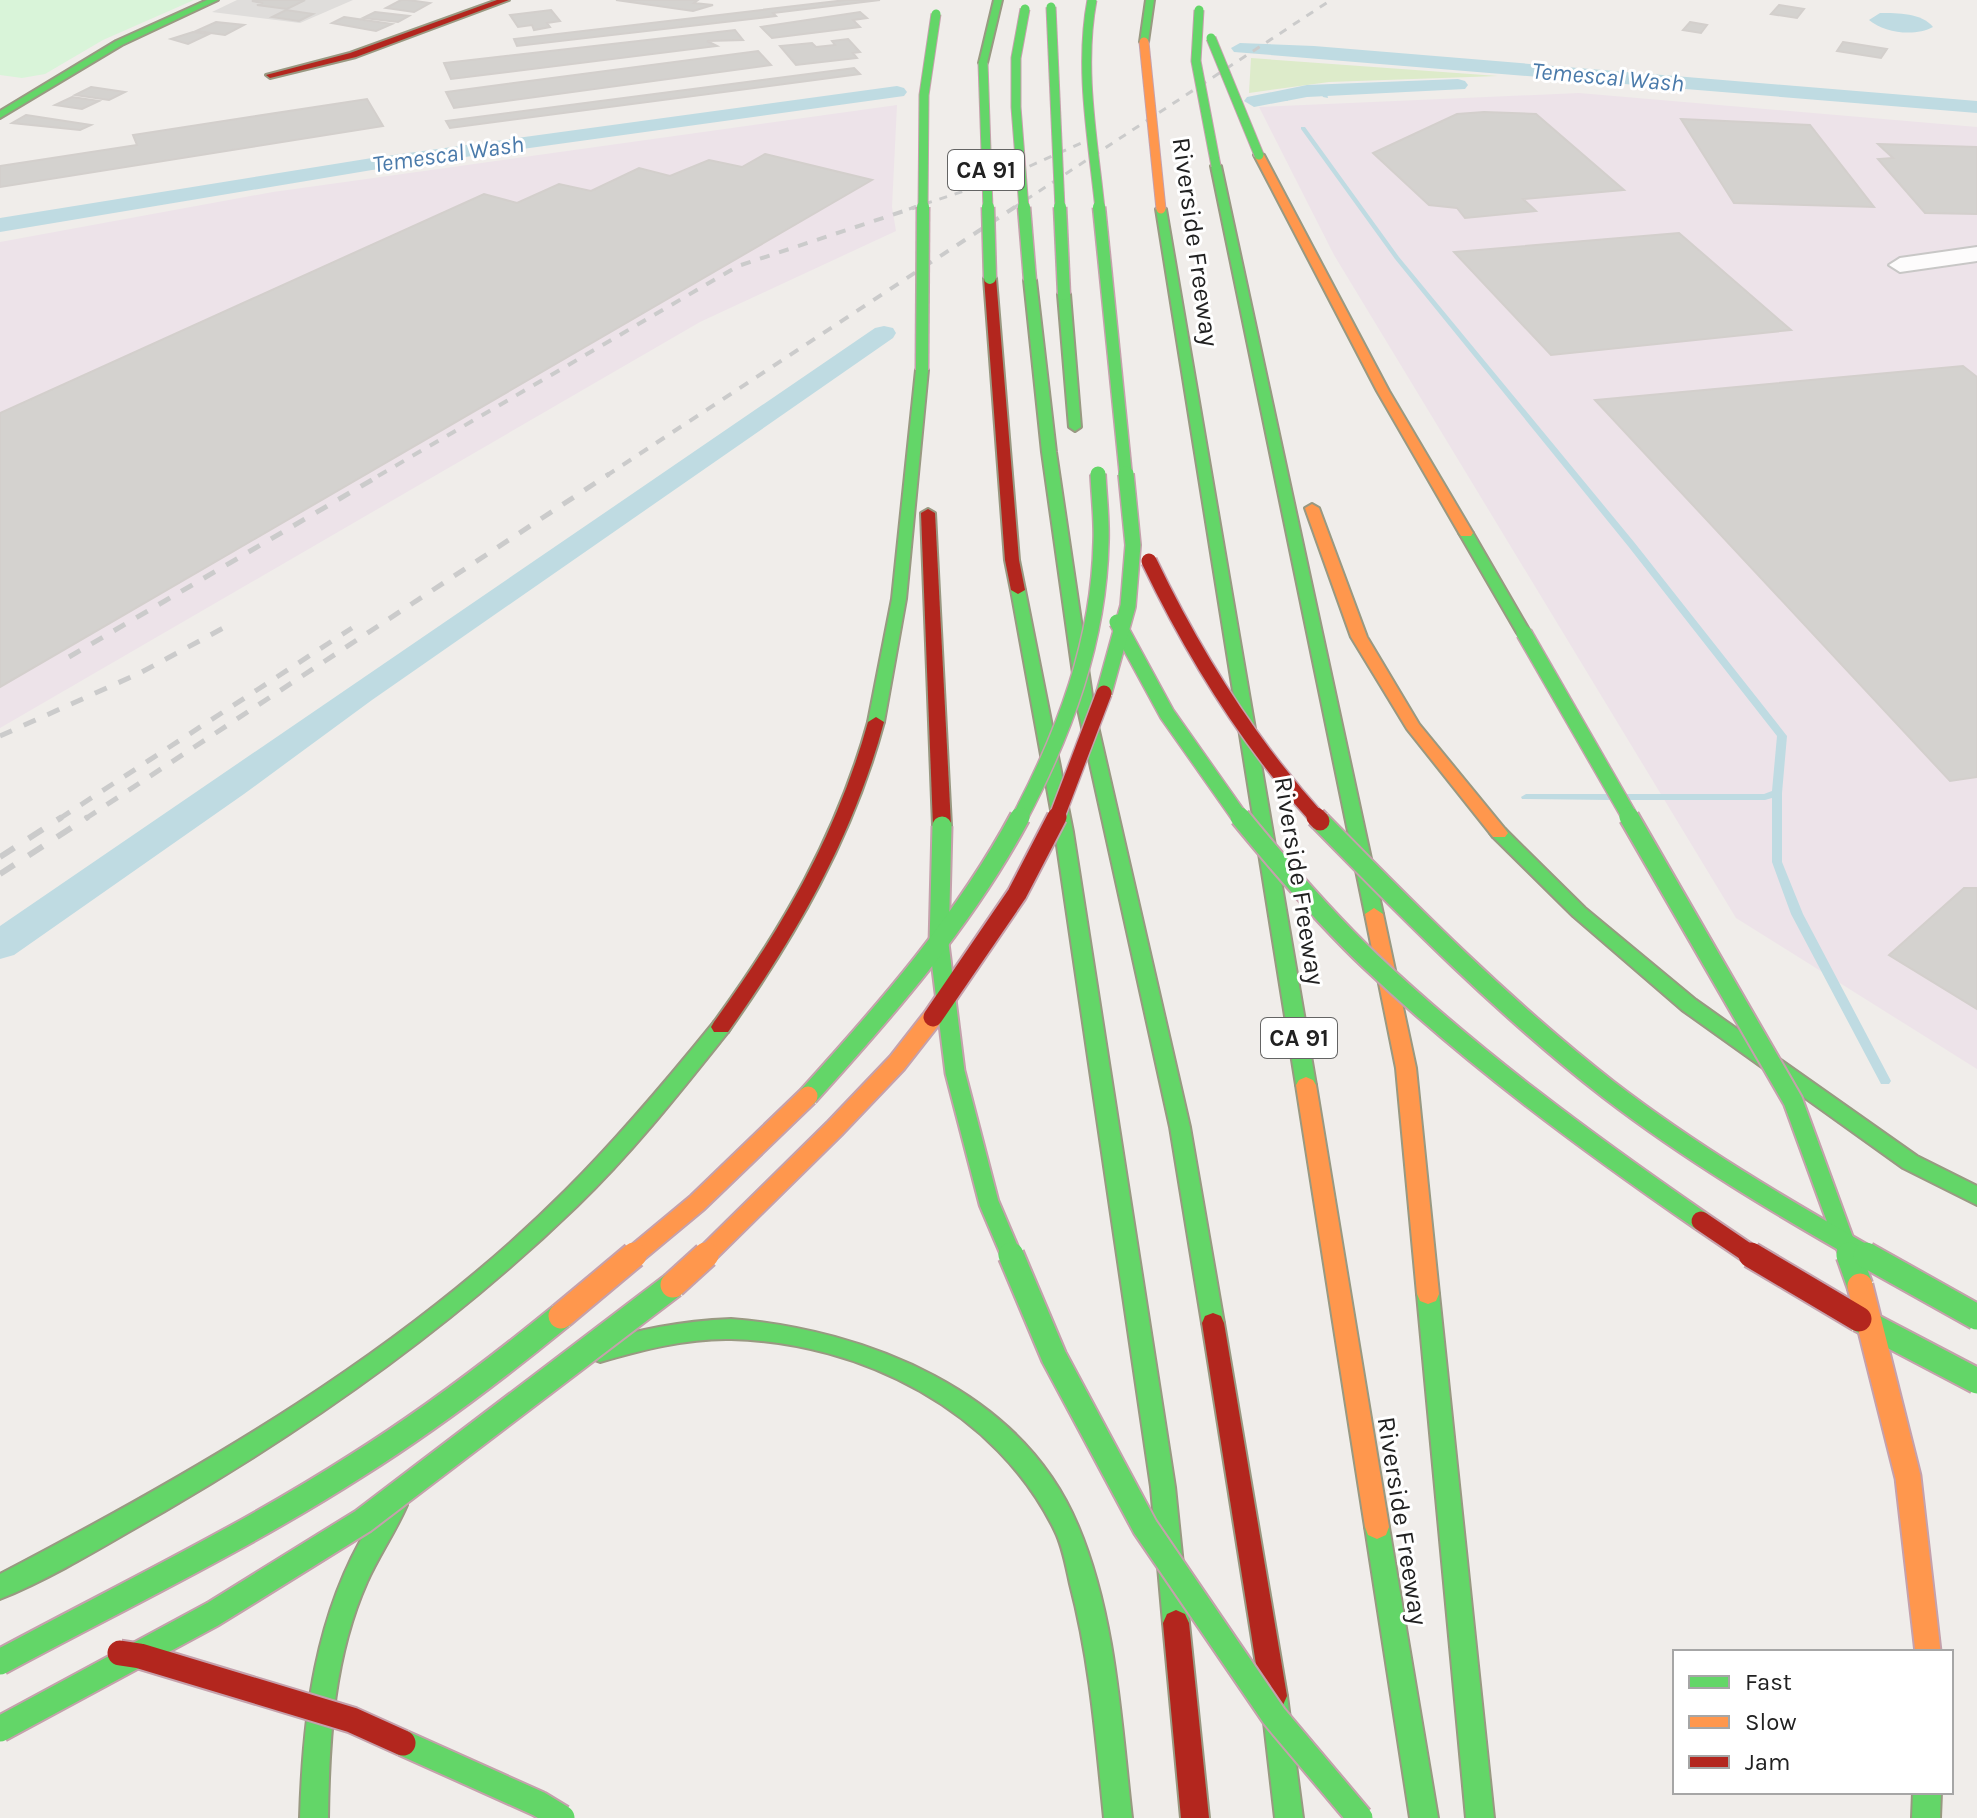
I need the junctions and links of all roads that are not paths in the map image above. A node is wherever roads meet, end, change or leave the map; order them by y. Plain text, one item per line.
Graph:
1 (214, 0) edge
2 (505, 0) edge
3 (1077, 0) edge
4 (1095, 0) edge
5 (1150, 0) edge
6 (1026, 4) edge
7 (1052, 4) edge
8 (996, 5) edge
9 (1200, 5) edge
10 (939, 7) edge
11 (270, 75) dead end
12 (13, 86) dead end
13 (44, 90) junction
14 (0, 115) edge
15 (1977, 254) edge
16 (1081, 263) dead end
17 (1900, 265) dead end
18 (1243, 289) junction
19 (922, 370) junction
20 (1077, 448) dead end
21 (1097, 458) dead end
22 (1080, 479) dead end
23 (1977, 1196) edge
24 (1977, 1317) edge
25 (1977, 1381) edge
26 (0, 1587) edge
27 (0, 1636) edge
28 (78, 1647) dead end
29 (1928, 1650) edge
30 (109, 1652) dead end
31 (0, 1662) edge
32 (0, 1729) edge
33 (1927, 1794) edge
34 (314, 1818) edge
35 (562, 1818) edge
36 (1118, 1818) edge
37 (1195, 1818) edge
38 (1289, 1818) edge
39 (1360, 1818) edge
40 (1424, 1818) edge
41 (1480, 1818) edge
42 (1926, 1818) edge

1 - 13 main road
2 - 11 main road
3 - 16 main road
4 - 24 main road, bridge
4 - 32 main road, bridge
5 - 40 main road, Riverside Freeway / CA 91, bridge
6 - 38 main road, bridge
7 - 20 main road, bridge
8 - 37 main road, CA 91, bridge
9 - 18 main road, bridge
9 - 29 main road, bridge
10 - 19 main road, bridge
12 - 13 main road
13 - 14 main road
15 - 17 street
18 - 23 main road
18 - 41 main road
19 - 26 main road
19 - 39 main road, bridge
21 - 31 main road, bridge
22 - 25 main road, bridge
27 - 28 main road, bridge
30 - 35 main road, bridge
33 - 42 main road
34 - 36 main road

